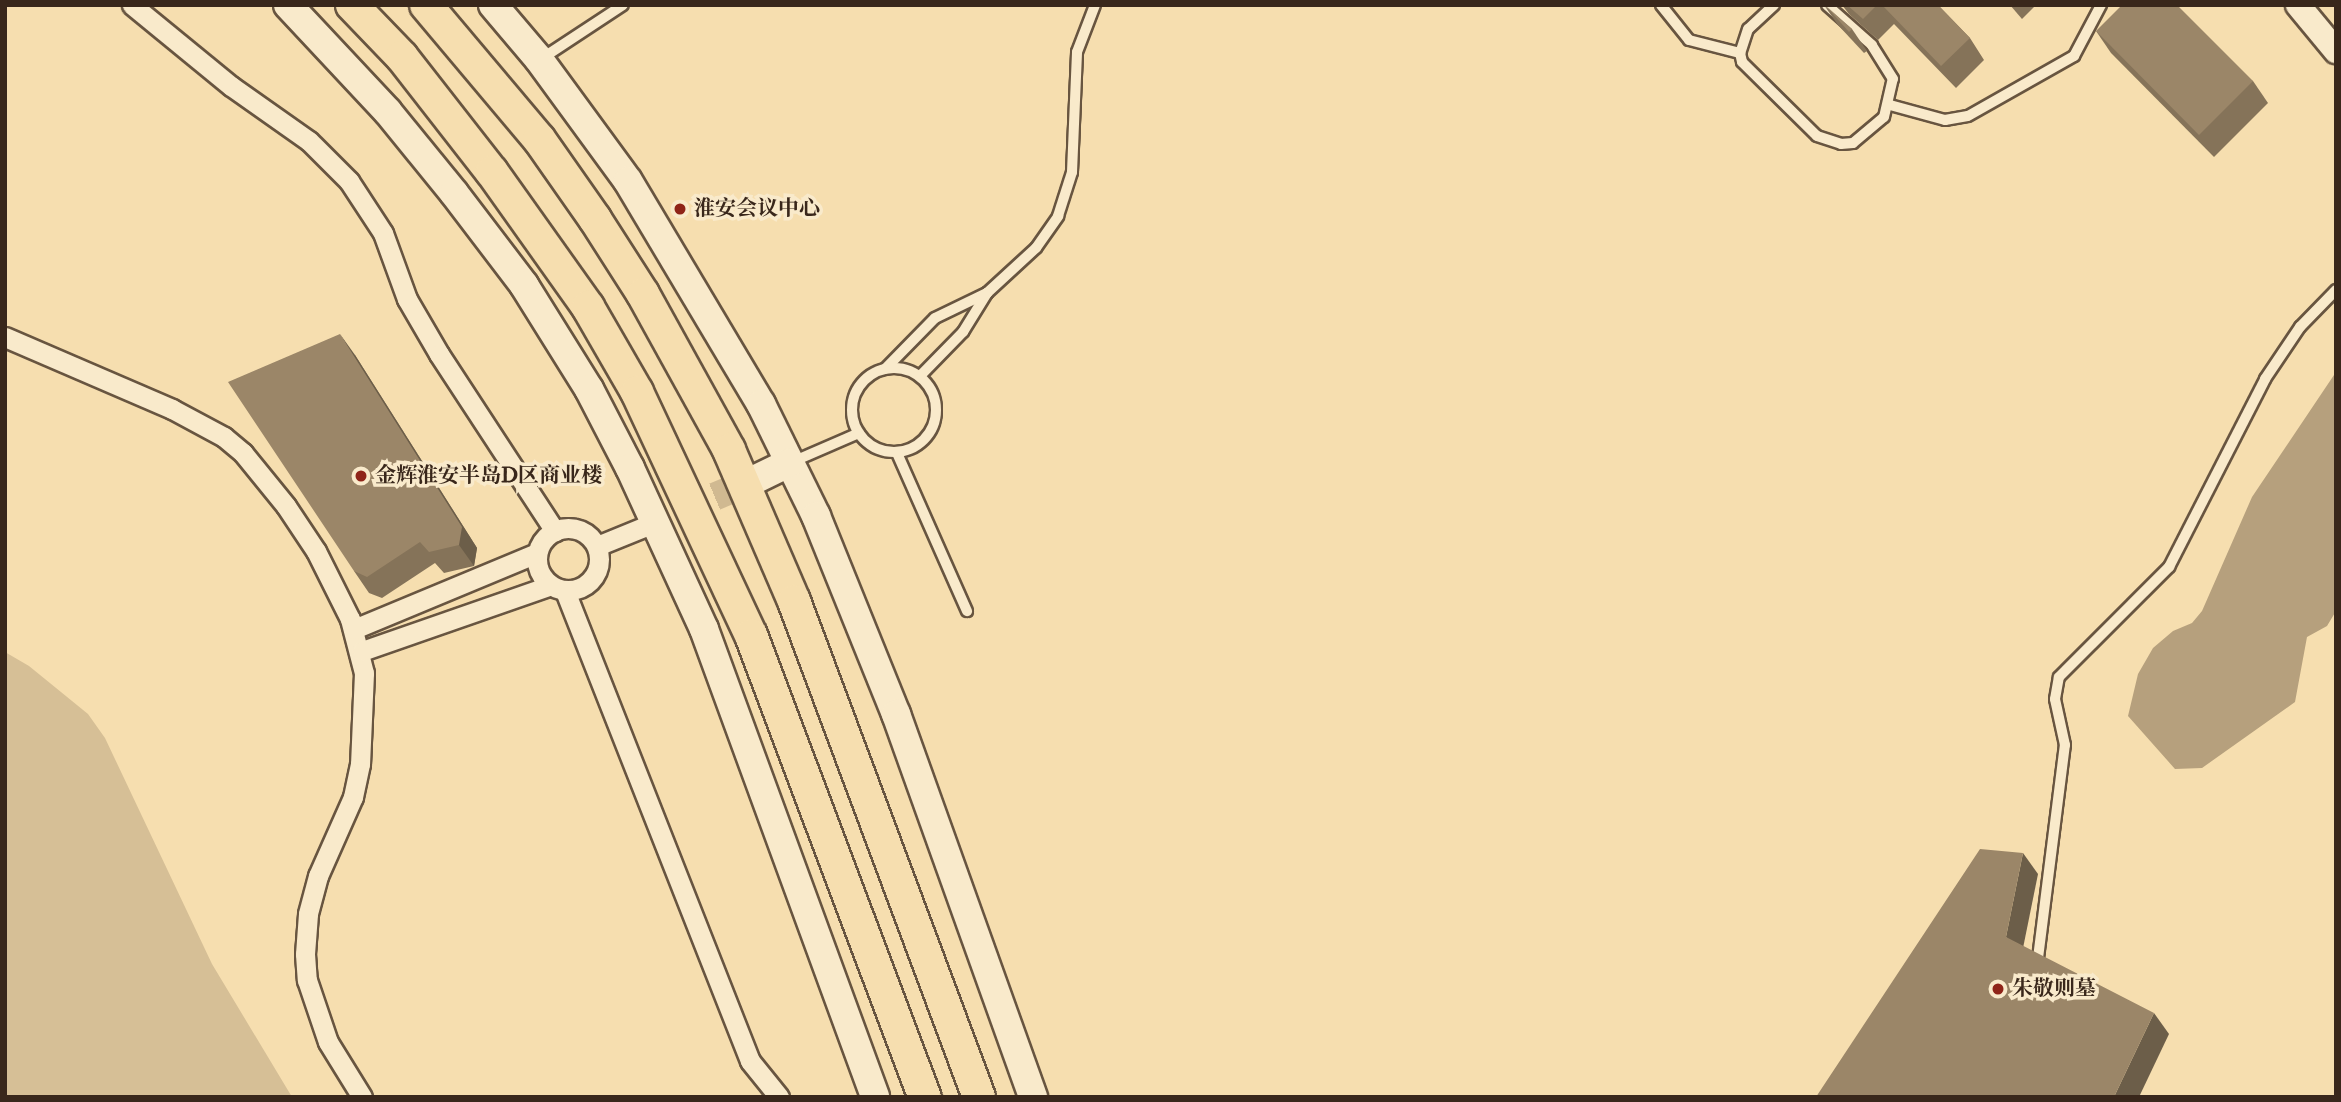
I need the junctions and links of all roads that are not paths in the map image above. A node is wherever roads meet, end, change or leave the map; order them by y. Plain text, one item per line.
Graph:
1 (132, 5) edge
2 (288, 5) edge
3 (352, 5) edge
4 (426, 5) edge
5 (493, 5) edge
6 (622, 5) edge
7 (1095, 5) edge
8 (1661, 5) edge
9 (1774, 5) edge
10 (1827, 5) edge
11 (2102, 5) edge
12 (2298, 5) edge
13 (2336, 51) edge
14 (1740, 53) junction
15 (540, 60) junction
16 (1890, 105) junction
17 (2336, 290) edge
18 (987, 293) junction
19 (5, 337) edge
20 (885, 369) junction
21 (920, 376) junction
22 (859, 433) junction
23 (897, 453) junction
24 (789, 463) junction
25 (754, 480) tunnel mouth
26 (666, 517) junction
27 (555, 531) junction
28 (597, 546) junction
29 (537, 553) junction
30 (558, 588) junction
31 (967, 611) dead end
32 (354, 629) junction
33 (362, 651) junction
34 (2038, 958) edge
35 (362, 1097) edge
36 (779, 1097) edge
37 (875, 1097) edge
38 (925, 1097) edge
39 (979, 1097) edge
40 (1033, 1097) edge

1 - 27 street
2 - 26 main road
3 - 38 highway
4 - 39 highway
5 - 15 main road
6 - 15 lane
7 - 18 lane
8 - 14 lane
9 - 14 lane
10 - 16 lane
11 - 16 lane
12 - 13 street
14 - 16 lane
15 - 24 main road
17 - 34 lane
18 - 20 lane
18 - 21 lane
19 - 32 street
20 - 21 lane
20 - 22 lane
21 - 23 lane
22 - 23 lane
22 - 24 lane
23 - 31 lane
24 - 25 main road
24 - 40 main road
26 - 28 street
26 - 37 main road
27 - 28 street
27 - 29 street
28 - 30 street
29 - 30 street
29 - 32 street
30 - 33 street
30 - 36 street
32 - 33 street
33 - 35 street

